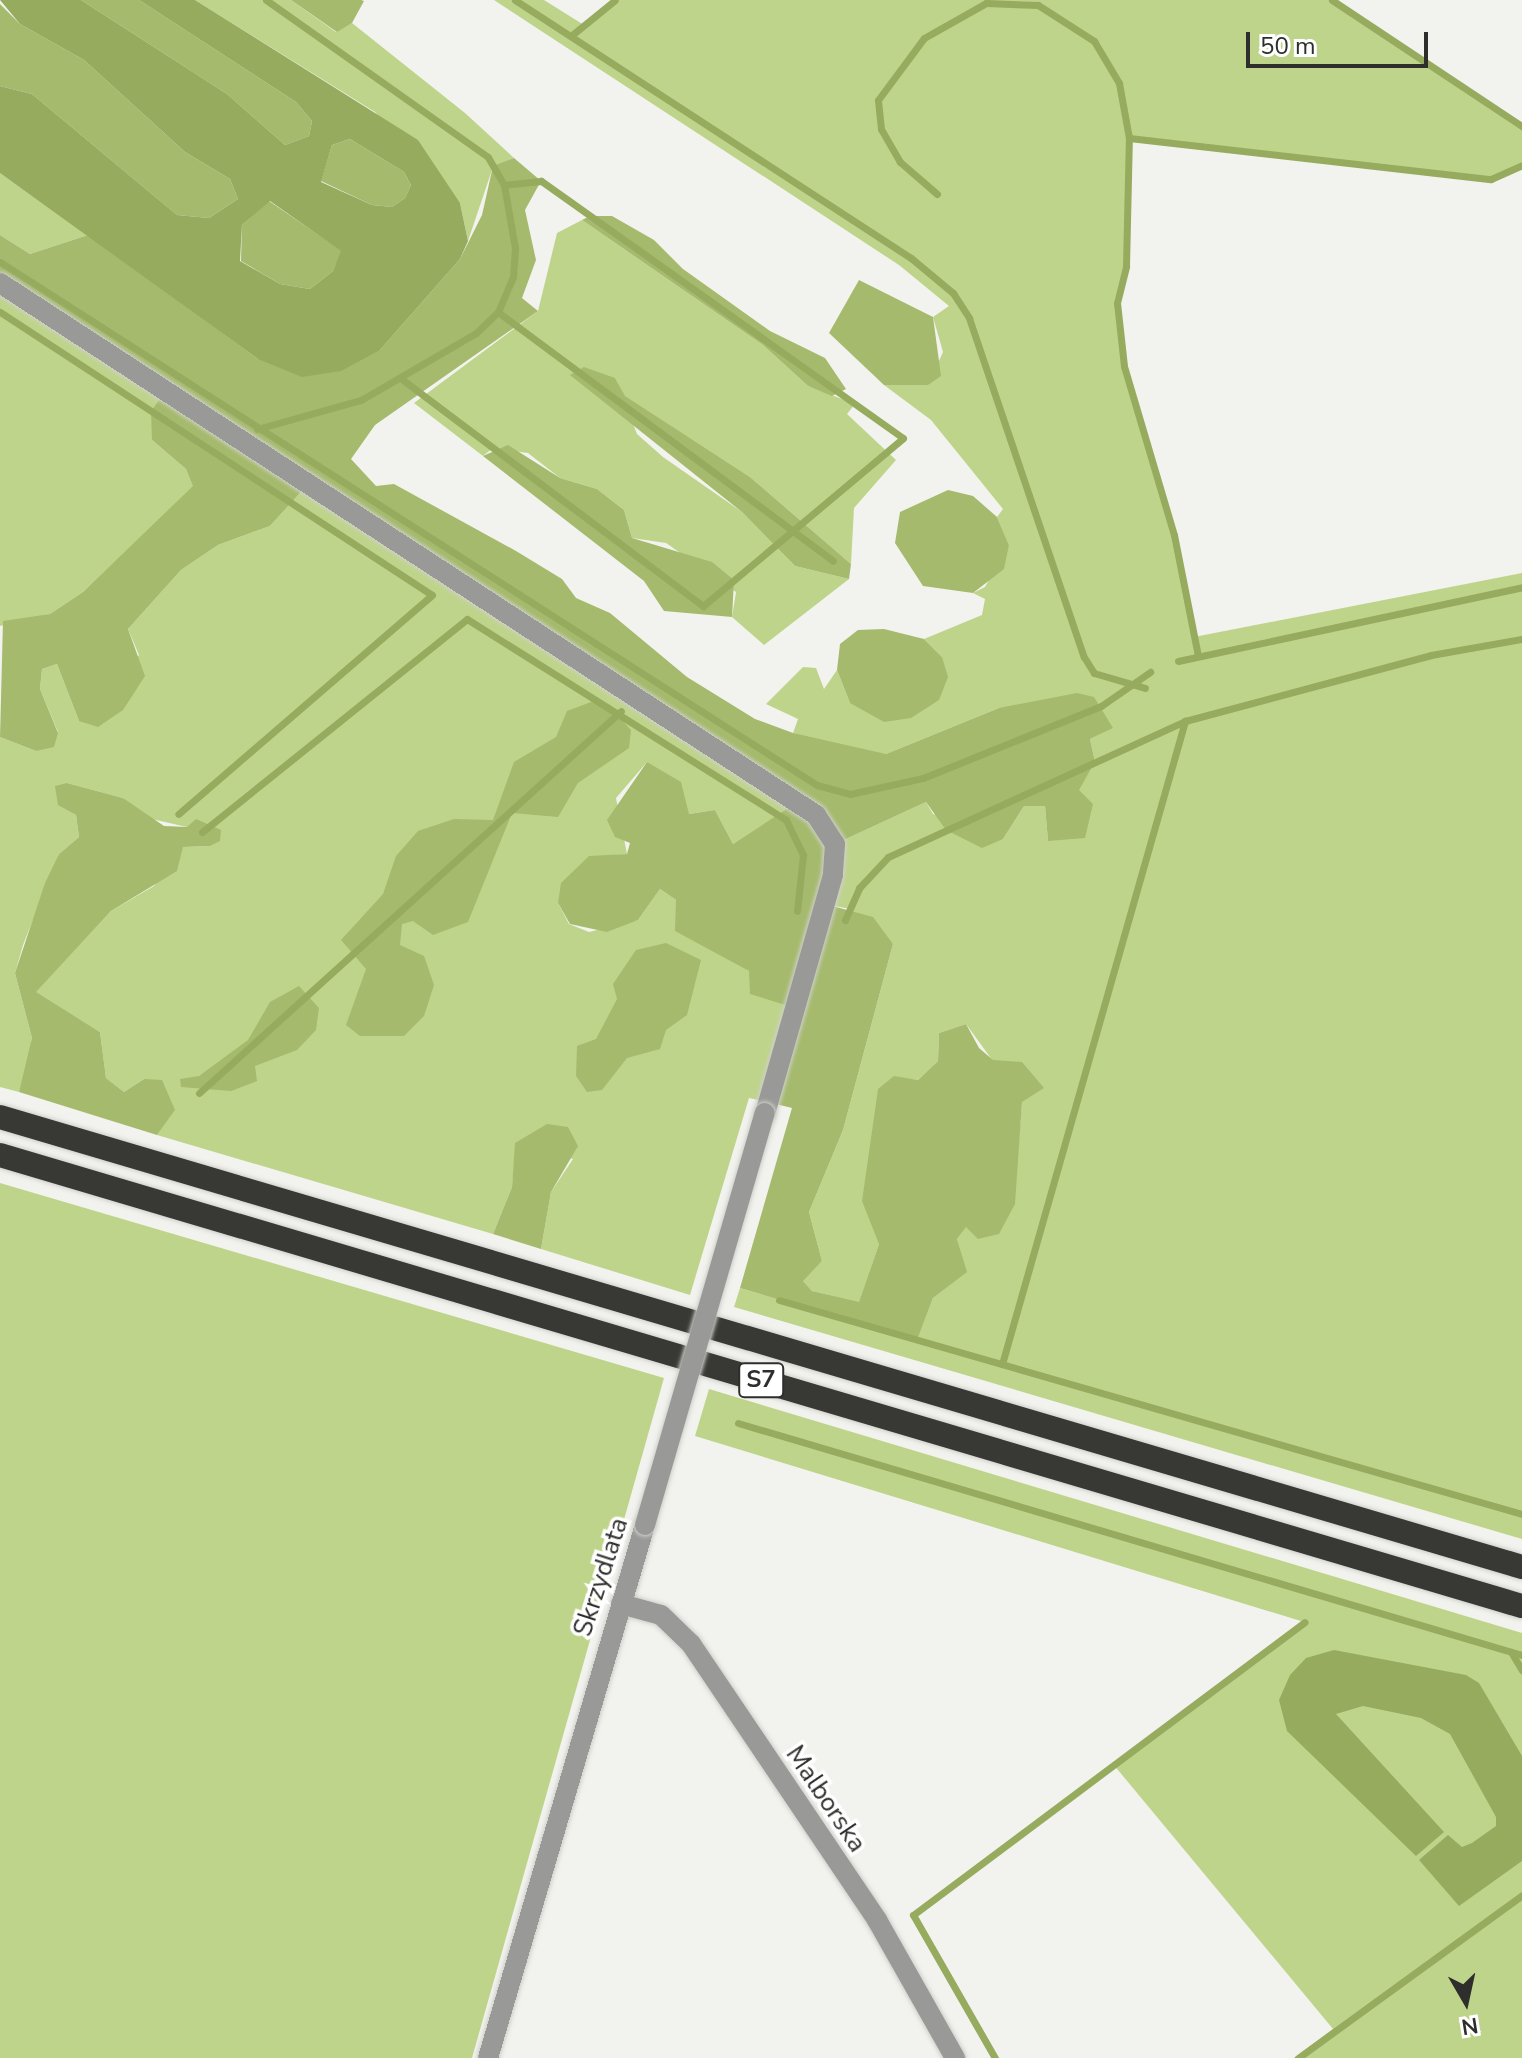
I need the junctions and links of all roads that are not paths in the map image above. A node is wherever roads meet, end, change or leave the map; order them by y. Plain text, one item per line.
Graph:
1 (0, 283) edge
2 (0, 1117) edge
3 (0, 1155) edge
4 (1522, 1567) edge
5 (621, 1604) junction
6 (1522, 1606) edge
7 (488, 2058) edge
8 (955, 2058) edge

1 - 5 street, Skrzydlata, bridge
2 - 4 highway, S7
3 - 6 highway, S7
5 - 7 street, Skrzydlata
5 - 8 street, Malborska

